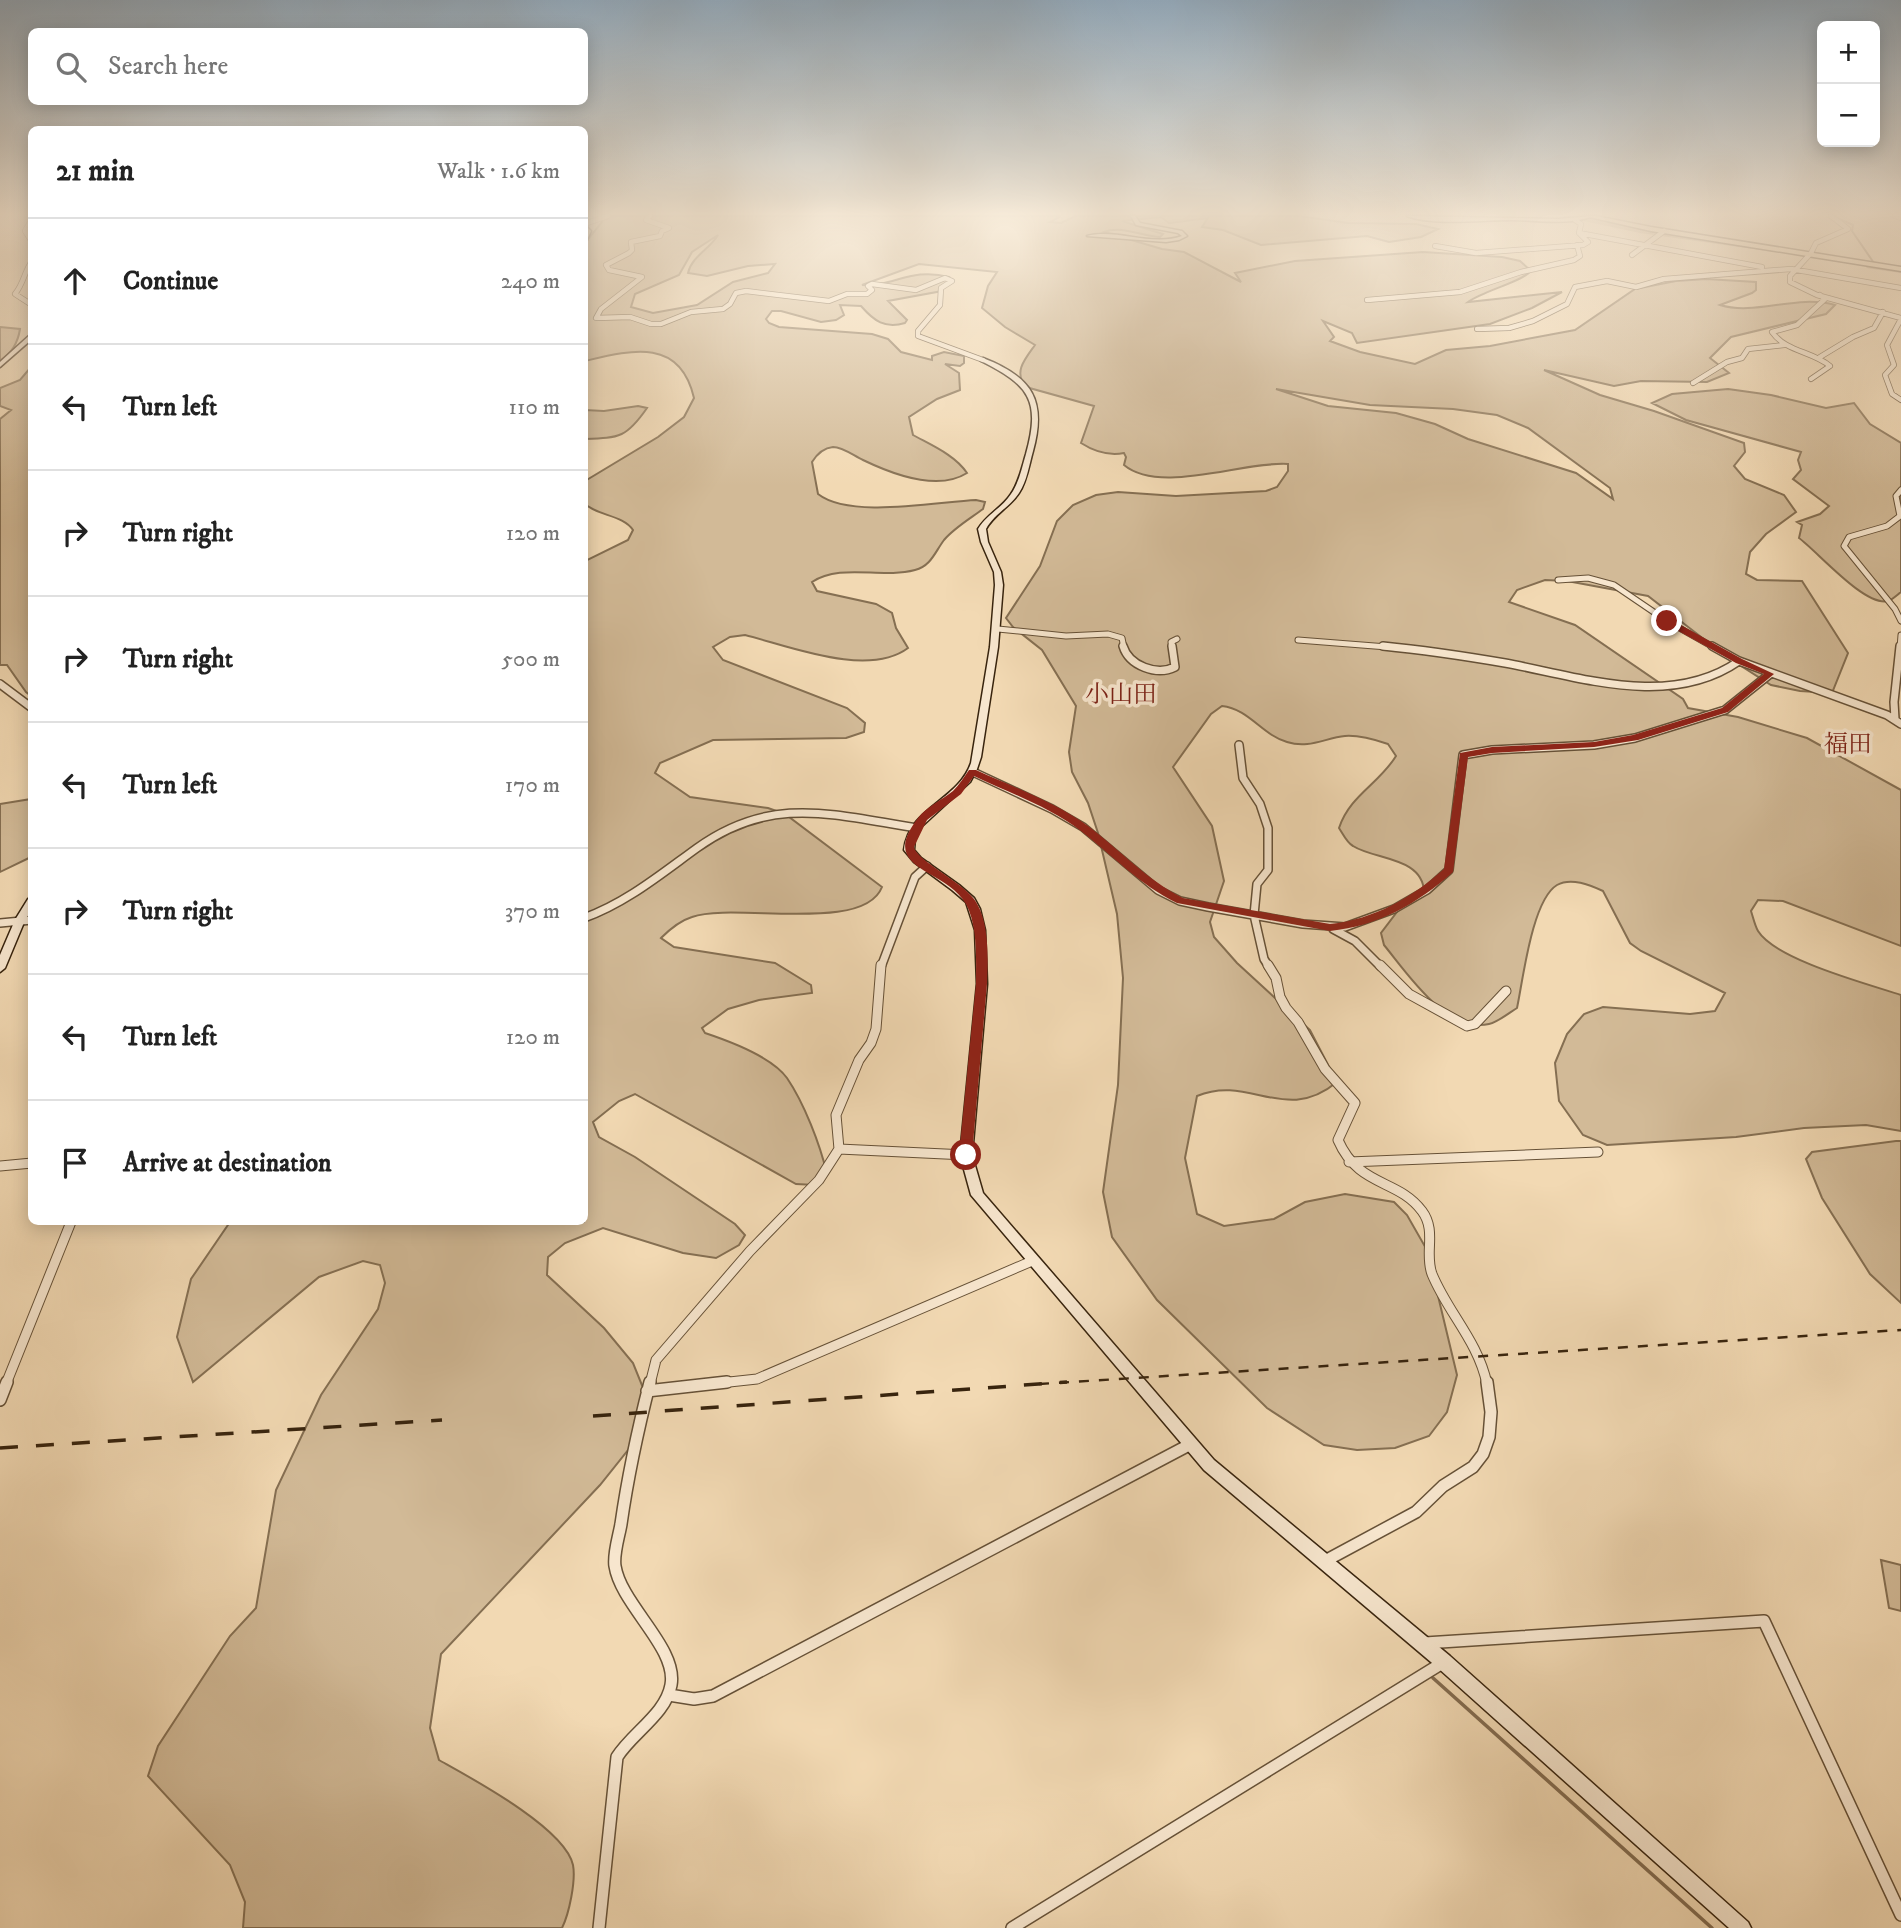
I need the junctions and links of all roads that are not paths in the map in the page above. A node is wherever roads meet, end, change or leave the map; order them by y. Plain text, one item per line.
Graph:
1 (605, 306) edge
2 (727, 306) edge
3 (939, 306) edge
4 (1563, 306) edge
5 (1816, 306) edge
6 (1861, 306) edge
7 (1883, 312) junction
8 (1901, 318) edge
9 (1477, 329) dead end
10 (28, 339) edge
11 (1784, 345) junction
12 (1820, 357) junction
13 (983, 360) joint
14 (0, 365) edge
15 (1811, 379) dead end
16 (1693, 383) dead end
17 (1901, 400) edge
18 (1901, 490) edge
19 (1558, 580) dead end
20 (1901, 621) edge
21 (998, 629) junction
22 (1901, 635) edge
23 (1177, 639) dead end
24 (1298, 640) dead end
25 (1739, 661) junction
26 (1770, 674) junction
27 (0, 684) edge
28 (28, 705) edge
29 (1898, 722) edge
30 (1239, 745) dead end
31 (973, 772) junction
32 (917, 828) junction
33 (927, 866) junction
34 (28, 907) edge
35 (1254, 915) junction
36 (588, 916) edge
37 (28, 919) edge
38 (19, 920) junction
39 (0, 923) edge
40 (1330, 928) junction
41 (0, 968) edge
42 (1506, 991) dead end
43 (839, 1149) junction
44 (1598, 1152) dead end
45 (966, 1155) junction
46 (1349, 1162) junction
47 (28, 1163) edge
48 (0, 1166) edge
49 (70, 1225) edge
50 (1032, 1261) junction
51 (647, 1391) junction
52 (0, 1400) edge
53 (1189, 1445) junction
54 (1325, 1561) junction
55 (1422, 1643) junction
56 (1444, 1662) junction
57 (669, 1695) junction
58 (1901, 1915) edge
59 (599, 1928) edge
60 (1012, 1928) edge
61 (1741, 1928) edge

1 - 2 street
3 - 13 street
4 - 9 street
5 - 11 street
6 - 7 street
7 - 8 street
7 - 12 street
8 - 17 street
10 - 14 street
11 - 12 street
11 - 16 street
12 - 15 street
13 - 21 street
18 - 20 street
19 - 25 street
21 - 23 street
21 - 31 street
22 - 29 street
24 - 25 street
25 - 26 street
26 - 29 street
26 - 40 street
27 - 28 street
30 - 35 street
31 - 32 street
31 - 35 street
32 - 33 street
32 - 36 street
33 - 43 street
33 - 45 street
34 - 38 street
35 - 40 street
35 - 46 street
37 - 38 street
38 - 39 street
38 - 41 street
40 - 42 street
43 - 45 street
43 - 51 street
44 - 46 street
45 - 50 street
46 - 54 street
47 - 48 street
49 - 52 street
50 - 51 street
50 - 53 street
51 - 57 street
53 - 54 street
53 - 57 street
54 - 55 street
55 - 56 street
55 - 58 street
56 - 60 street
56 - 61 street
57 - 59 street

